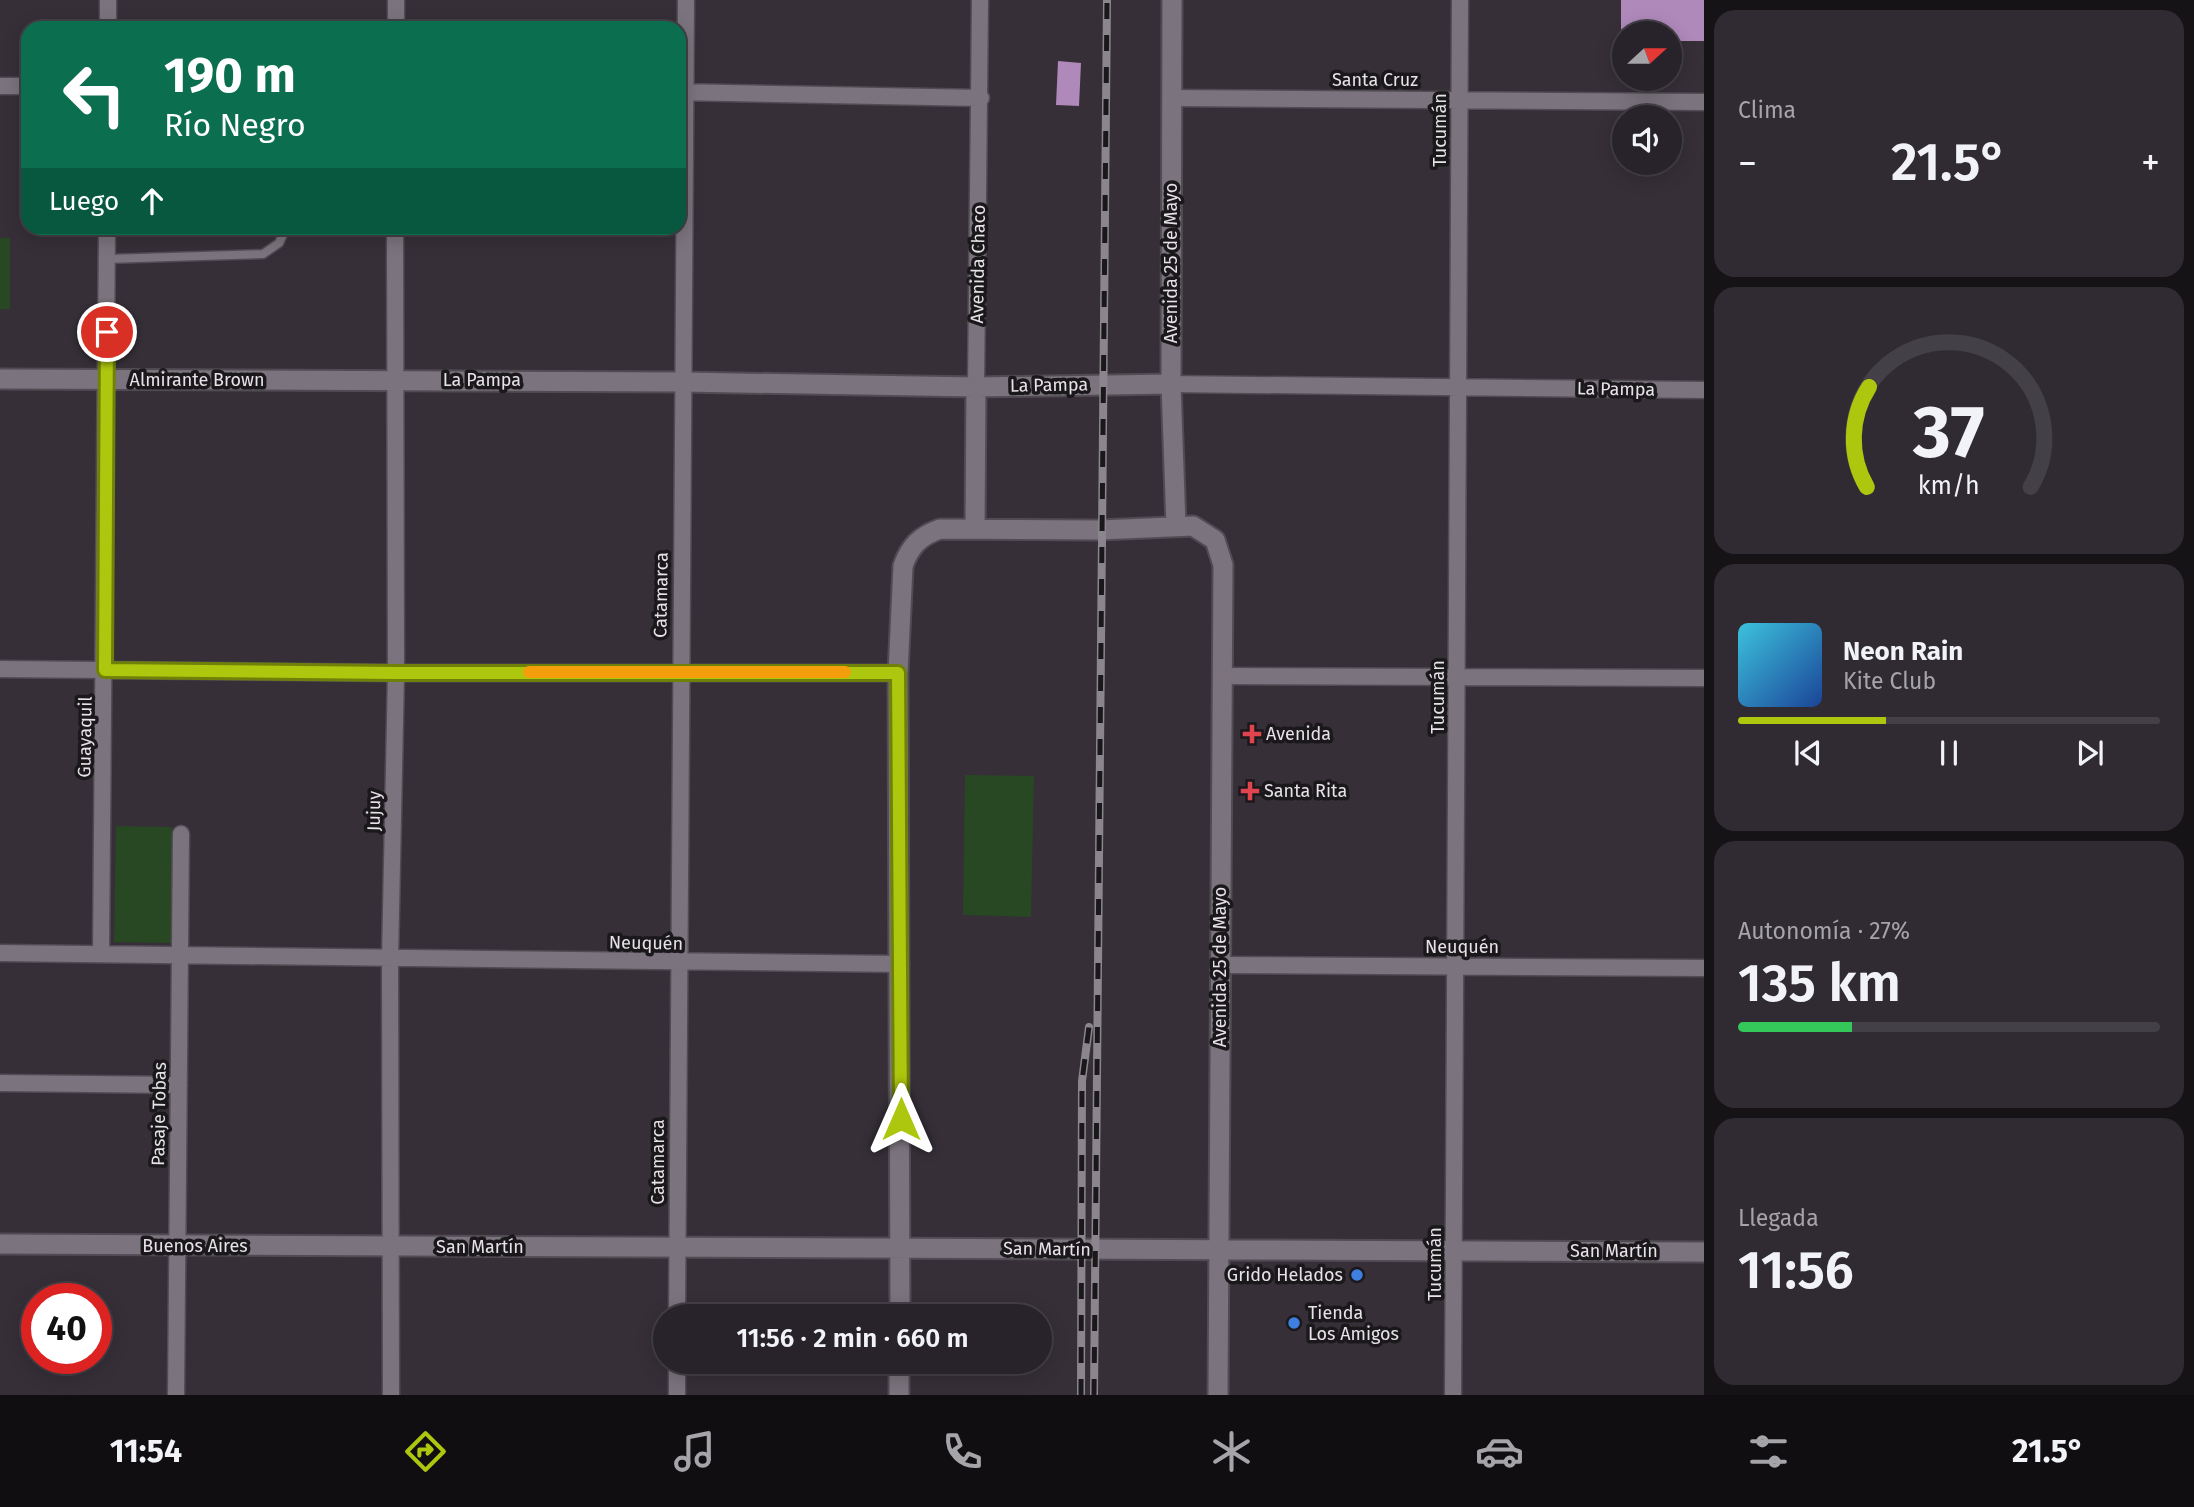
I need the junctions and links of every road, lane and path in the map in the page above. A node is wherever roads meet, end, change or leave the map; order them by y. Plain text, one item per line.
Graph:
1 (108, 0) edge
2 (396, 0) edge
3 (686, 0) edge
4 (980, 0) edge
5 (1172, 0) edge
6 (1460, 0) edge
7 (108, 21) edge
8 (396, 21) edge
9 (685, 21) edge
10 (0, 86) edge
11 (21, 86) edge
12 (686, 92) edge
13 (981, 98) junction
14 (1171, 98) junction
15 (1460, 100) junction
16 (1704, 102) edge
17 (107, 235) edge
18 (283, 235) edge
19 (395, 235) edge
20 (682, 235) edge
21 (107, 259) junction
22 (0, 379) edge
23 (395, 379) junction
24 (106, 380) junction
25 (683, 382) junction
26 (1171, 384) junction
27 (1458, 386) junction
28 (976, 387) junction
29 (1704, 390) edge
30 (1176, 526) junction
31 (975, 529) junction
32 (0, 669) edge
33 (105, 670) junction
34 (680, 671) junction
35 (396, 673) junction
36 (898, 673) junction
37 (1221, 676) junction
38 (1457, 677) junction
39 (1704, 678) edge
40 (181, 834) dead end
41 (0, 953) edge
42 (101, 954) junction
43 (180, 955) junction
44 (390, 959) junction
45 (678, 963) junction
46 (901, 964) junction
47 (1220, 965) junction
48 (1456, 966) junction
49 (1704, 968) edge
50 (0, 1083) edge
51 (178, 1085) junction
52 (0, 1244) edge
53 (177, 1246) junction
54 (390, 1247) junction
55 (677, 1248) junction
56 (900, 1248) junction
57 (1218, 1249) junction
58 (1455, 1250) junction
59 (1704, 1252) edge
60 (677, 1304) edge
61 (900, 1304) edge
62 (677, 1374) edge
63 (899, 1374) edge
64 (176, 1395) edge
65 (391, 1395) edge
66 (677, 1395) edge
67 (899, 1395) edge
68 (1218, 1395) edge
69 (1453, 1395) edge

1 - 7 street
2 - 8 street
3 - 9 street, Catamarca
4 - 13 street, Avenida Chaco
5 - 14 street, Avenida 25 de Mayo
6 - 15 street, Tucumán
10 - 11 street
12 - 13 street
13 - 28 street, Avenida Chaco
14 - 15 street, Santa Cruz
14 - 26 street, Avenida 25 de Mayo
15 - 16 street, Santa Cruz
15 - 27 street, Tucumán
17 - 21 street, Guayaquil
18 - 21 lane
19 - 23 street, Jujuy
20 - 25 street, Catamarca
21 - 24 street, Guayaquil
22 - 24 street, Almirante Brown
23 - 24 street, Almirante Brown
23 - 25 street, La Pampa
23 - 35 street, Jujuy
24 - 33 street, Guayaquil
25 - 28 street, La Pampa
25 - 34 street, Catamarca
26 - 27 street, La Pampa
26 - 28 street, La Pampa
26 - 30 street, Avenida 25 de Mayo
27 - 29 street, La Pampa
27 - 38 street, Tucumán
28 - 31 street, Avenida Chaco
30 - 31 street
30 - 37 street, Avenida 25 de Mayo
31 - 36 street
32 - 33 street
33 - 35 street
33 - 42 street, Guayaquil
34 - 35 street
34 - 36 street
34 - 45 street, Catamarca
35 - 44 street, Jujuy
36 - 46 street
37 - 38 street
37 - 47 street, Avenida 25 de Mayo
38 - 39 street
38 - 48 street, Tucumán
40 - 43 street, Pasaje Tobas
41 - 42 street, Neuquén
42 - 43 street, Neuquén
43 - 44 street, Neuquén
43 - 51 street, Pasaje Tobas
44 - 45 street, Neuquén
44 - 54 street, Jujuy
45 - 46 street, Neuquén
45 - 55 street, Catamarca
46 - 56 street
47 - 48 street, Neuquén
47 - 57 street, Avenida 25 de Mayo
48 - 49 street, Neuquén
48 - 58 street, Tucumán
50 - 51 street
51 - 53 street, Pasaje Tobas
52 - 53 street, Buenos Aires
53 - 54 street, Buenos Aires
53 - 64 street, Pasaje Tobas
54 - 55 street, San Martín
54 - 65 street, Jujuy
55 - 56 street, San Martín
55 - 60 street, Catamarca
56 - 57 street, San Martín
56 - 61 street
57 - 58 street, San Martín
57 - 68 street, Avenida 25 de Mayo
58 - 59 street, San Martín
58 - 69 street, Tucumán
62 - 66 street
63 - 67 street

